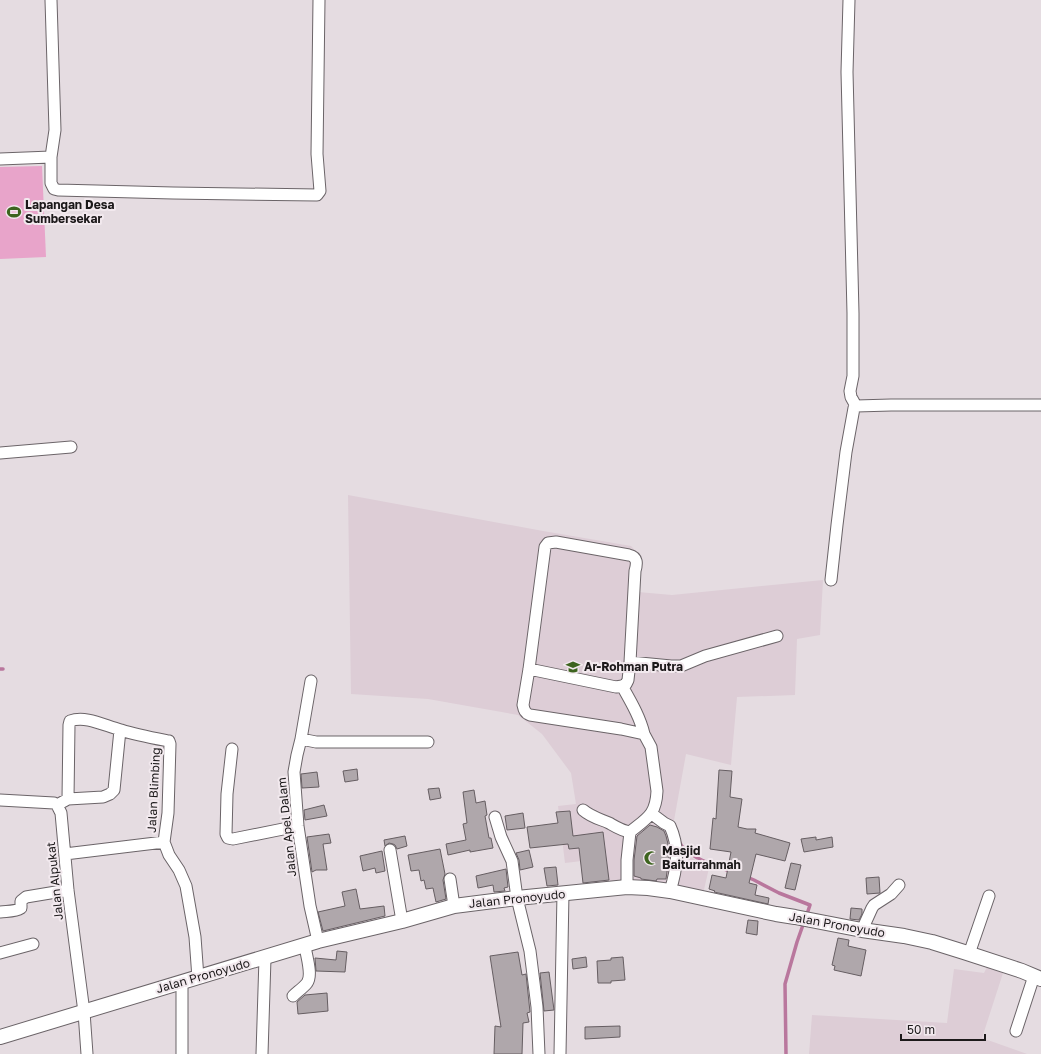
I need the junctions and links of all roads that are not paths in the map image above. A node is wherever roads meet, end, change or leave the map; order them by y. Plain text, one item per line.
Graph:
1 (51, 0) edge
2 (319, 0) edge
3 (849, 0) edge
4 (51, 157) junction
5 (0, 159) edge
6 (1041, 405) edge
7 (856, 406) junction
8 (71, 447) dead end
9 (0, 453) edge
10 (831, 580) dead end
11 (777, 636) dead end
12 (630, 662) junction
13 (529, 669) junction
14 (311, 681) dead end
15 (622, 686) junction
16 (120, 730) junction
17 (644, 734) junction
18 (301, 739) junction
19 (428, 742) dead end
20 (232, 749) dead end
21 (0, 800) edge
22 (68, 800) junction
23 (57, 805) junction
24 (583, 810) dead end
25 (652, 814) junction
26 (495, 816) dead end
27 (298, 826) junction
28 (630, 832) junction
29 (164, 842) junction
30 (390, 850) dead end
31 (65, 854) junction
32 (450, 878) dead end
33 (899, 885) dead end
34 (627, 887) junction
35 (68, 890) junction
36 (670, 891) junction
37 (563, 894) junction
38 (989, 896) dead end
39 (517, 898) junction
40 (454, 906) junction
41 (0, 912) edge
42 (402, 921) junction
43 (862, 930) junction
44 (318, 942) junction
45 (33, 944) dead end
46 (304, 946) junction
47 (0, 953) edge
48 (968, 954) junction
49 (265, 958) junction
50 (198, 978) junction
51 (1037, 978) edge
52 (182, 982) junction
53 (292, 996) dead end
54 (84, 1012) junction
55 (1016, 1031) dead end
56 (0, 1037) edge
57 (87, 1054) edge
58 (182, 1054) edge
59 (262, 1054) edge
60 (539, 1054) edge
61 (560, 1054) edge

1 - 4 street
2 - 4 street
3 - 7 street
4 - 5 street
6 - 7 street
7 - 10 street
8 - 9 street
11 - 12 street
12 - 13 street
12 - 15 street
13 - 15 street
13 - 17 street
14 - 18 street, Jalan Apel Dalam
15 - 17 street
16 - 22 street
16 - 22 street
16 - 29 street, Jalan Blimbing
17 - 25 street
18 - 19 street
18 - 27 street, Jalan Apel Dalam
20 - 27 street
21 - 23 street
22 - 23 street
23 - 31 street, Jalan Alpukat
24 - 28 street
25 - 28 street
25 - 36 street
26 - 39 street
27 - 44 street, Jalan Apel Dalam
28 - 34 street
29 - 31 street
29 - 50 street, Jalan Blimbing
30 - 42 street
31 - 35 street, Jalan Alpukat
32 - 40 street
33 - 43 street
34 - 36 main road, Jalan Pronoyudo
34 - 37 main road, Jalan Pronoyudo
35 - 41 street
35 - 54 street, Jalan Alpukat
36 - 43 main road, Jalan Pronoyudo
37 - 39 main road, Jalan Pronoyudo
37 - 61 street
38 - 48 street
39 - 40 main road, Jalan Pronoyudo
39 - 60 street
40 - 42 main road, Jalan Pronoyudo
42 - 44 main road, Jalan Pronoyudo
43 - 48 main road, Jalan Pronoyudo
44 - 46 main road, Jalan Pronoyudo
45 - 47 street
46 - 49 main road, Jalan Pronoyudo
46 - 53 street
48 - 51 main road, Jalan Pronoyudo
49 - 50 main road, Jalan Pronoyudo
49 - 59 street
50 - 52 main road, Jalan Pronoyudo
51 - 55 street
52 - 54 main road, Jalan Pronoyudo
52 - 58 street
54 - 56 main road, Jalan Pronoyudo
54 - 57 street, Jalan Alpukat

